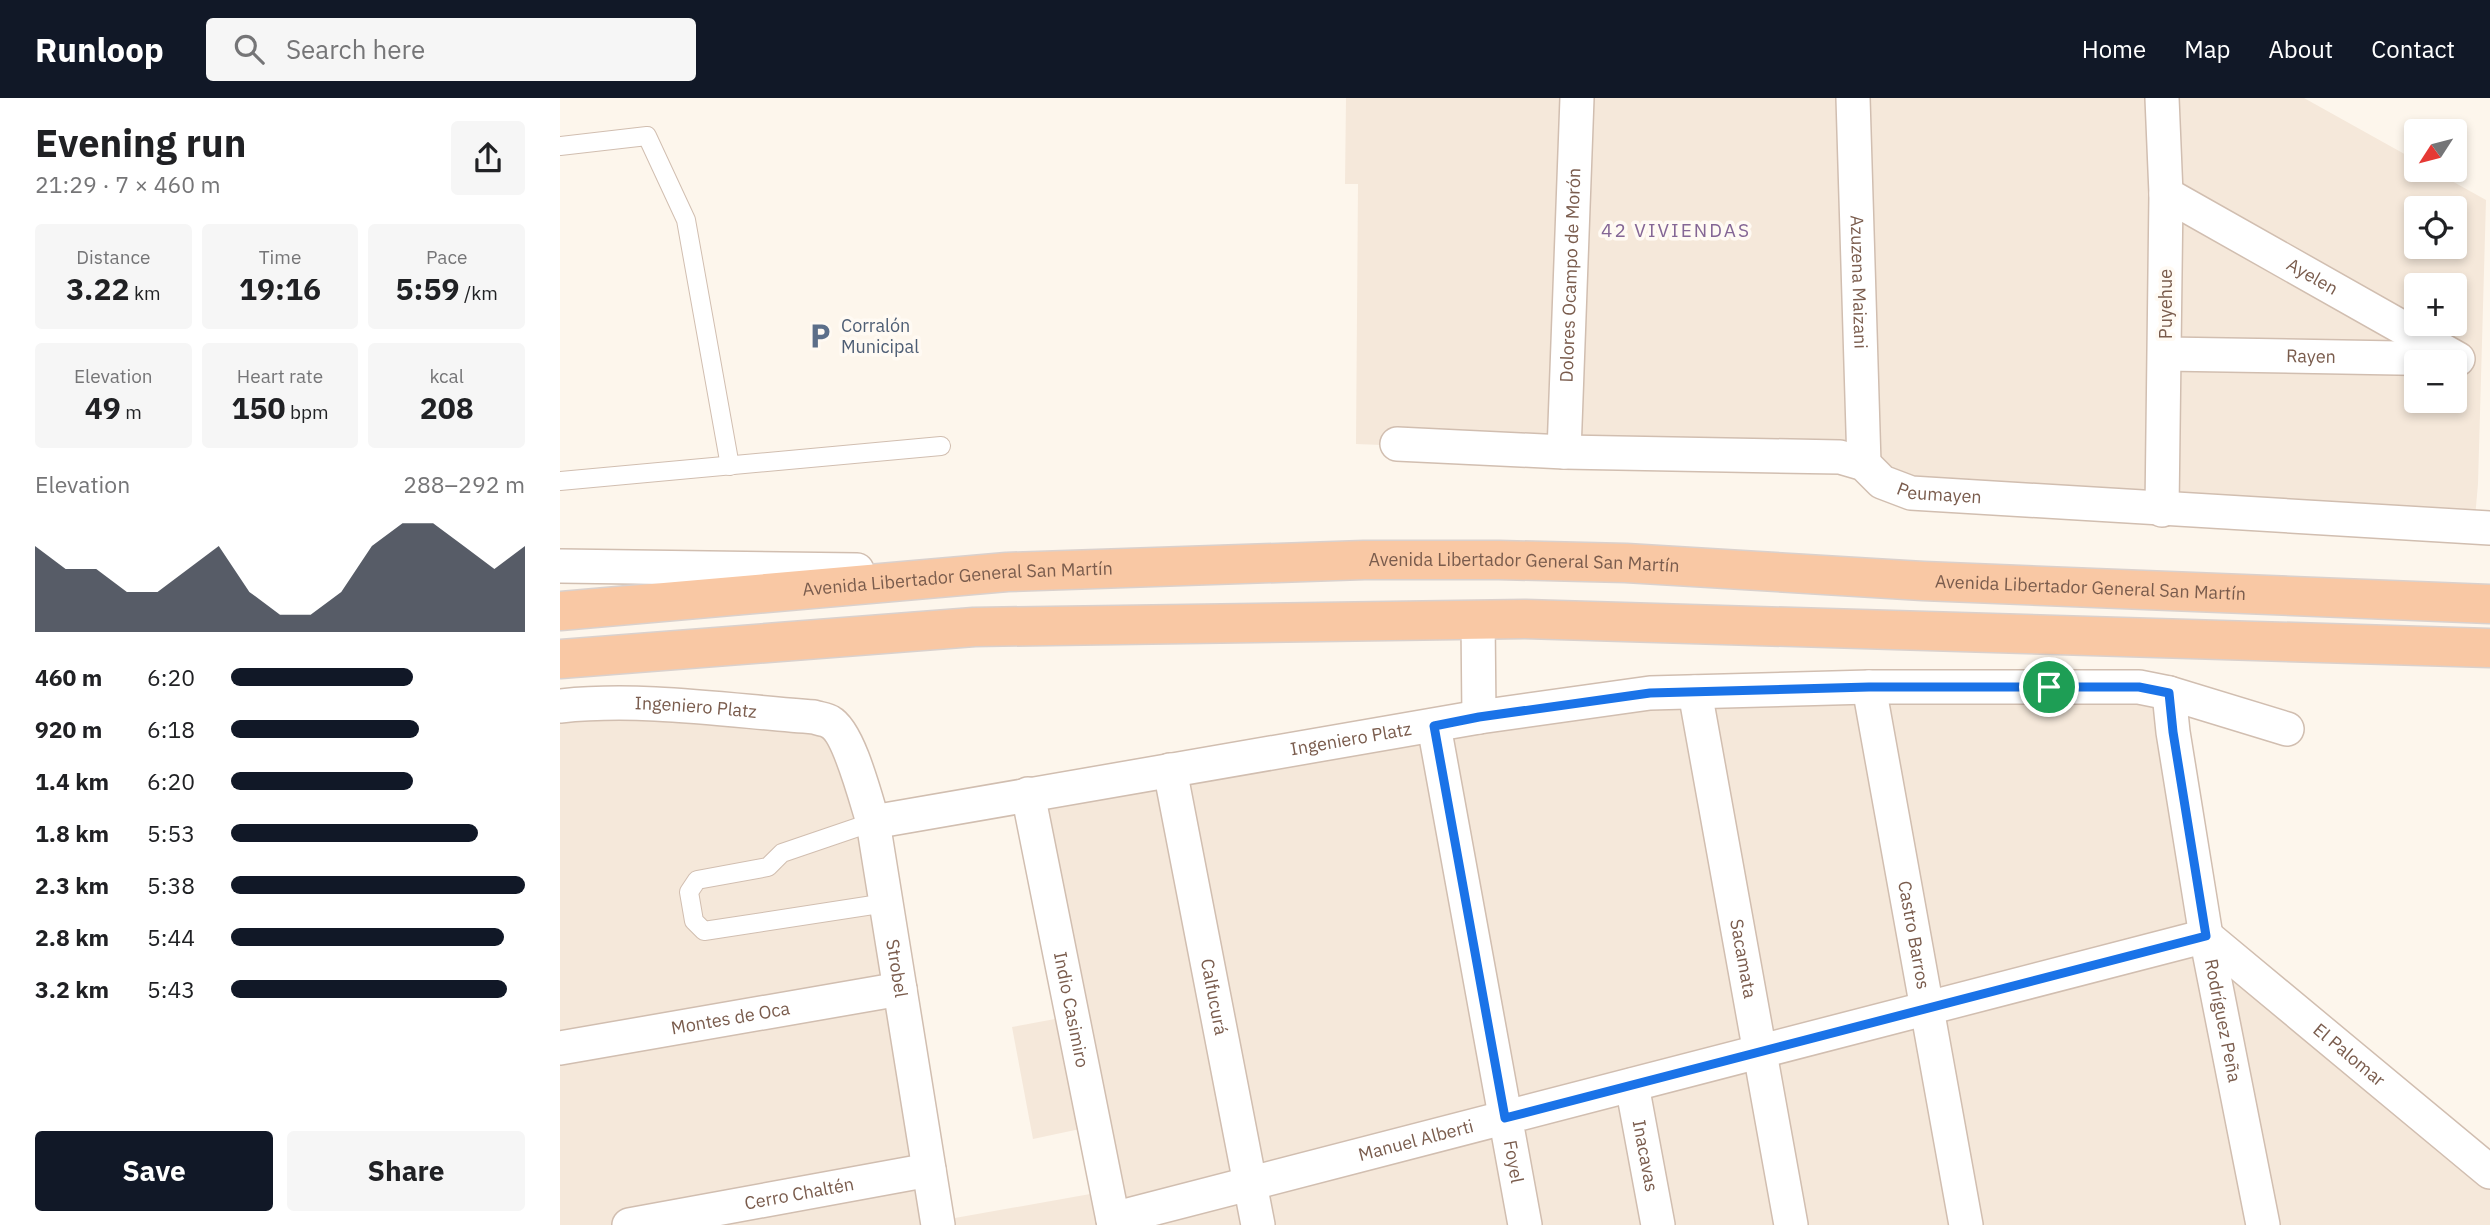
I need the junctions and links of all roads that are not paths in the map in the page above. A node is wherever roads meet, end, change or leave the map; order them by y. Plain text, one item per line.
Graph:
1 (1577, 98) edge
2 (1853, 98) edge
3 (2162, 98) edge
4 (560, 146) edge
5 (2166, 194) junction
6 (2442, 350) edge
7 (2165, 354) junction
8 (2404, 358) edge
9 (1397, 444) dead end
10 (941, 446) dead end
11 (1564, 452) junction
12 (1864, 464) junction
13 (730, 466) junction
14 (560, 480) edge
15 (2162, 510) junction
16 (2490, 528) edge
17 (560, 566) edge
18 (1007, 572) junction
19 (2490, 604) edge
20 (560, 611) edge
21 (1478, 620) junction
22 (2490, 648) edge
23 (560, 659) edge
24 (1869, 687) junction
25 (1695, 692) junction
26 (2169, 693) junction
27 (560, 706) edge
28 (1479, 717) junction
29 (831, 722) joint
30 (1434, 726) junction
31 (2287, 729) dead end
32 (1170, 770) junction
33 (1028, 794) junction
34 (873, 822) junction
35 (886, 903) junction
36 (2206, 936) junction
37 (900, 989) junction
38 (1927, 1008) junction
39 (560, 1048) edge
40 (1760, 1052) junction
41 (1632, 1085) junction
42 (1505, 1118) junction
43 (929, 1170) junction
44 (2490, 1172) edge
45 (1250, 1184) junction
46 (1114, 1222) edge
47 (629, 1225) edge
48 (938, 1225) edge
49 (1258, 1225) edge
50 (1525, 1225) edge
51 (1658, 1225) edge
52 (1791, 1225) edge
53 (1966, 1225) edge
54 (2263, 1225) edge

1 - 11 street, Dolores Ocampo de Morón
2 - 12 street, Azuzena Maizani
3 - 5 street, Puyehue
4 - 13 lane
5 - 6 street, Ayelen
5 - 7 street, Puyehue
7 - 8 street, Rayen
7 - 15 street, Puyehue
9 - 11 street, Peumayen
10 - 13 lane
11 - 12 street, Peumayen
12 - 15 street, Peumayen
13 - 14 lane
15 - 16 street, Peumayen
17 - 18 street
18 - 19 highway, Avenida Libertador General San Martín
18 - 20 highway, Avenida Libertador General San Martín
21 - 22 highway
21 - 23 highway
21 - 28 street
24 - 25 street, Ingeniero Platz
24 - 26 street, Ingeniero Platz
24 - 38 street, Castro Barros
25 - 28 street, Ingeniero Platz
25 - 40 street, Sacamata
26 - 31 street, Ingeniero Platz
26 - 36 street, Rodríguez Peña
27 - 29 street, Ingeniero Platz
28 - 30 street, Ingeniero Platz
29 - 34 street, Strobel
30 - 32 street, Ingeniero Platz
30 - 42 street, Foyel
32 - 33 street, Ingeniero Platz
32 - 45 street, Calfucurá
33 - 34 street, Ingeniero Platz
33 - 46 street, Indio Casimiro
34 - 35 street, Strobel
34 - 35 lane
35 - 37 street, Strobel
36 - 38 street, Manuel Alberti
36 - 44 street, El Palomar
36 - 54 street, Rodríguez Peña
37 - 39 street, Montes de Oca
37 - 43 street, Strobel
38 - 40 street, Manuel Alberti
38 - 53 street, Castro Barros
40 - 41 street, Manuel Alberti
40 - 52 street, Sacamata
41 - 42 street, Manuel Alberti
41 - 51 street, Inacavas
42 - 45 street, Manuel Alberti
42 - 50 street, Foyel
43 - 47 street, Cerro Chaltén
43 - 48 street, Strobel
45 - 46 street, Manuel Alberti
45 - 49 street, Calfucurá

